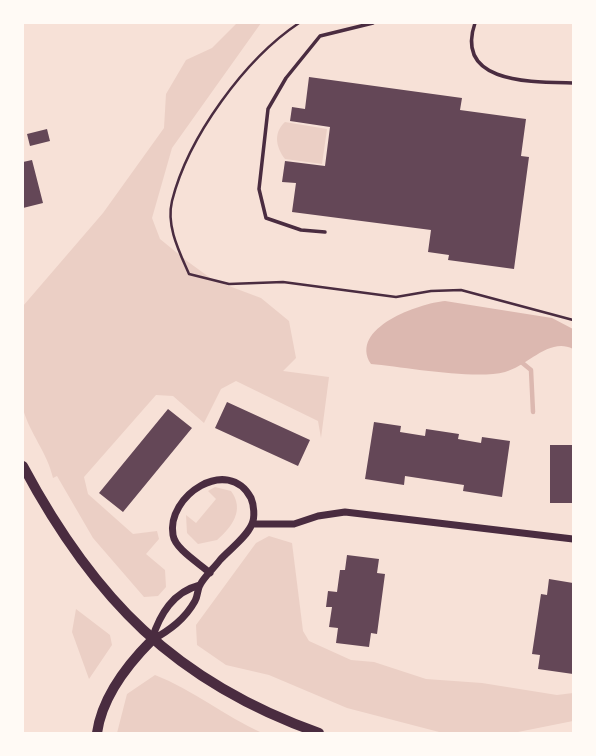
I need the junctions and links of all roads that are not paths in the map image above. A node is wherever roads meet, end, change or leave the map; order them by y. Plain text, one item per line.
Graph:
1 (373, 23) edge
2 (475, 23) edge
3 (573, 83) edge
4 (325, 232) dead end
5 (23, 466) edge
6 (252, 524) junction
7 (573, 539) edge
8 (210, 573) junction
9 (200, 585) junction
10 (152, 640) junction
11 (97, 733) edge
12 (319, 733) edge

1 - 4 lane
2 - 3 lane
5 - 10 main road
6 - 7 street
6 - 8 street
6 - 8 street
8 - 9 street
9 - 10 street
9 - 10 street
10 - 11 street
10 - 12 main road

